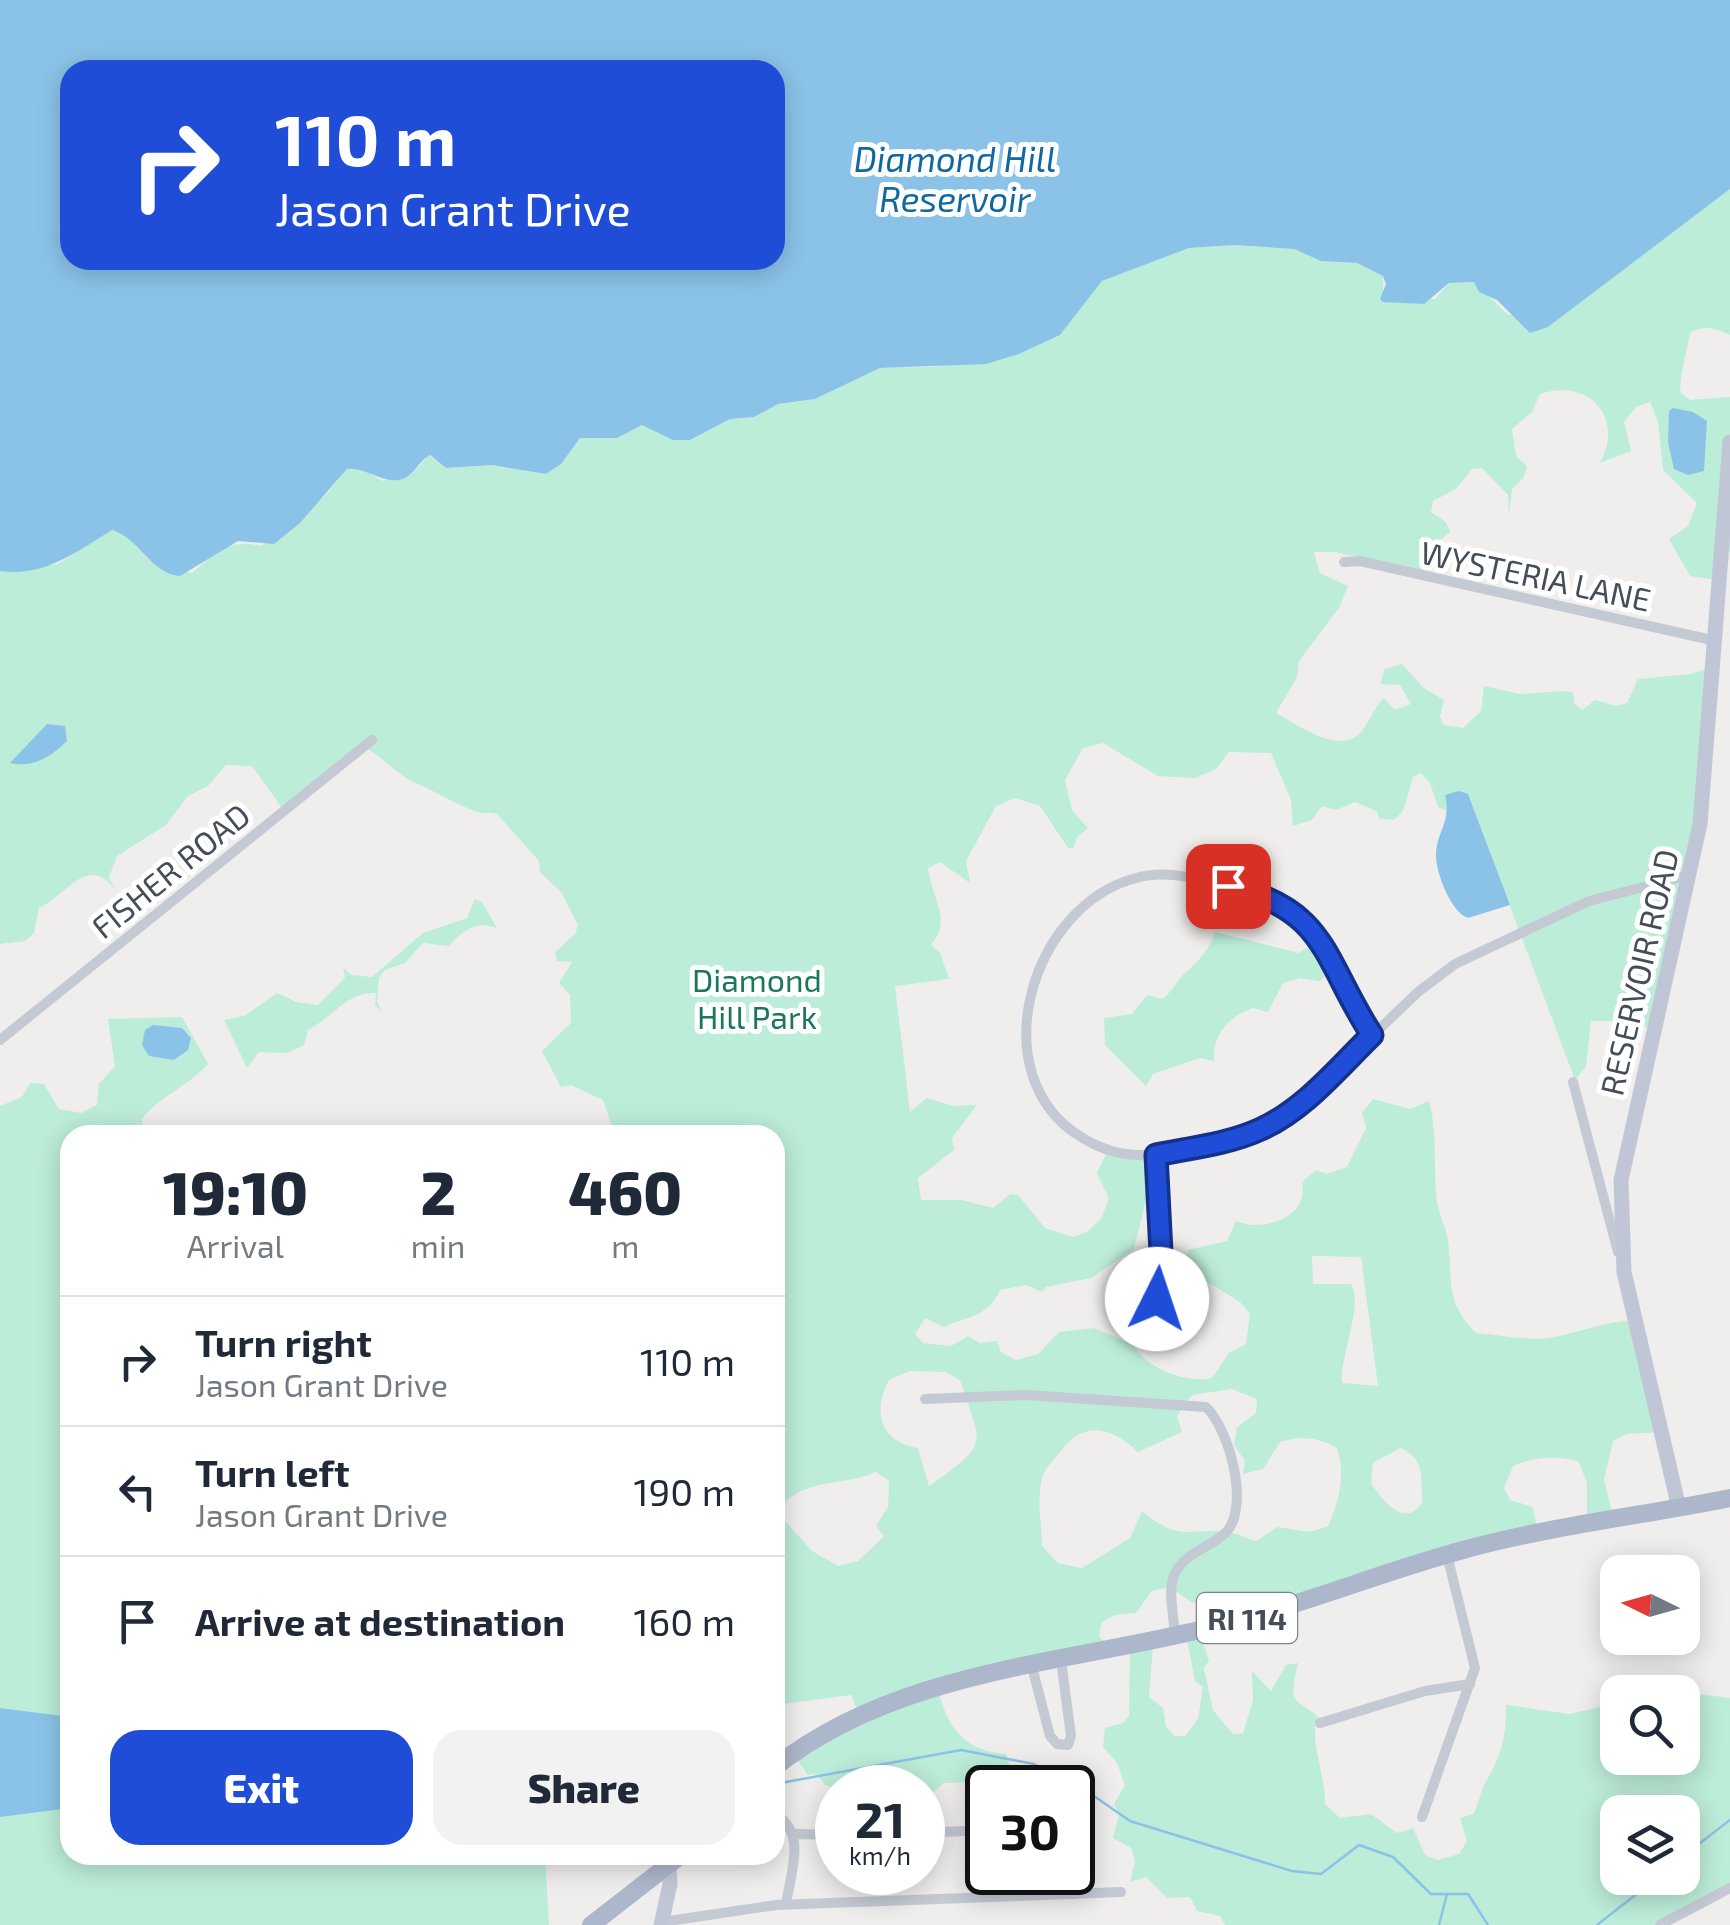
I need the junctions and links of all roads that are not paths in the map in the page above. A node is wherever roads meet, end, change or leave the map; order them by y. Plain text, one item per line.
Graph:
1 (1730, 442) edge
2 (1344, 562) dead end
3 (1716, 641) junction
4 (372, 740) dead end
5 (1691, 874) junction
6 (1372, 1035) junction
7 (0, 1040) edge
8 (1573, 1082) dead end
9 (1156, 1155) junction
10 (1624, 1272) junction
11 (1136, 1323) dead end
12 (926, 1399) dead end
13 (1730, 1498) edge
14 (1679, 1508) junction
15 (1447, 1555) junction
16 (1175, 1635) junction
17 (1060, 1660) junction
18 (1032, 1667) junction
19 (1470, 1684) junction
20 (1320, 1724) dead end
21 (785, 1760) edge
22 (1422, 1817) dead end
23 (785, 1819) edge
24 (796, 1834) junction
25 (815, 1834) edge
26 (669, 1865) edge
27 (674, 1865) edge
28 (1730, 1888) edge
29 (1121, 1892) dead end
30 (1095, 1893) edge
31 (1047, 1895) edge
32 (786, 1904) junction
33 (662, 1924) edge
34 (591, 1925) edge
35 (1660, 1925) edge

1 - 3 street, RESERVOIR ROAD
2 - 3 street, WYSTERIA LANE
3 - 5 street, RESERVOIR ROAD
4 - 7 street, FISHER ROAD
5 - 6 street
5 - 10 street, RESERVOIR ROAD
6 - 9 street
6 - 9 street
8 - 10 street
9 - 11 street
10 - 14 street, RESERVOIR ROAD
12 - 16 street
13 - 14 main road, RI 114
14 - 15 main road, RI 114
15 - 16 main road, RI 114
15 - 19 street
16 - 17 main road, RI 114
17 - 18 main road, RI 114
17 - 18 street
18 - 21 main road, RI 114
19 - 20 street
19 - 22 street
23 - 24 street
24 - 25 street
24 - 32 street
26 - 34 main road
27 - 33 street
28 - 35 street
29 - 30 street
31 - 32 street
32 - 33 street

